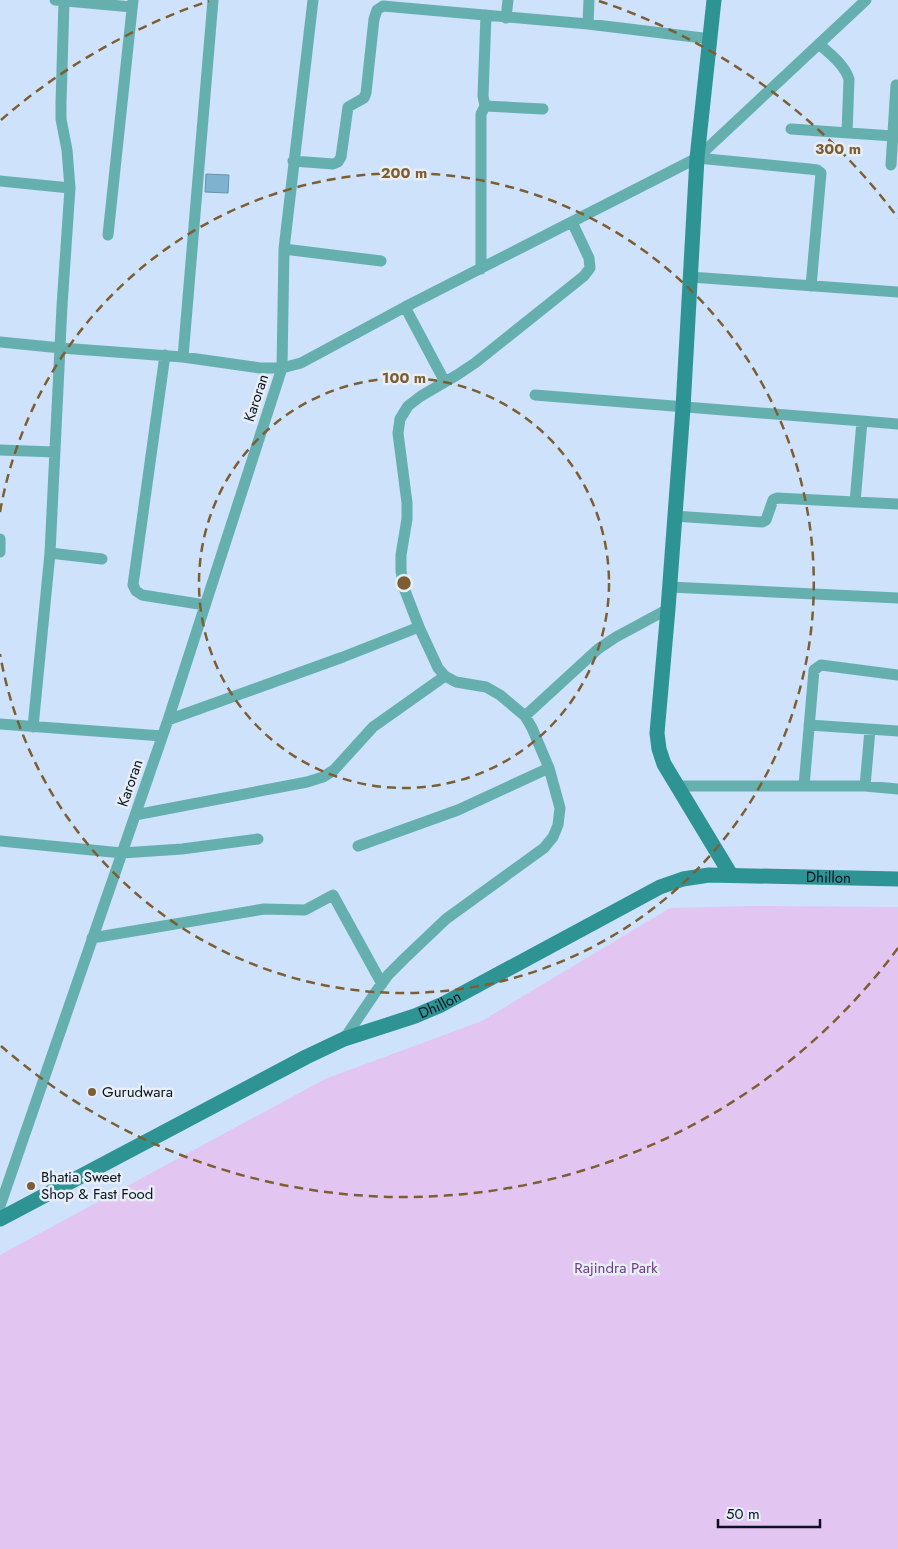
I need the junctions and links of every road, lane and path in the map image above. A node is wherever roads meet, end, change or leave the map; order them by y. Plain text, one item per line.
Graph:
1 (213, 0) edge
2 (313, 0) edge
3 (508, 0) edge
4 (589, 0) edge
5 (714, 0) edge
6 (852, 0) edge
7 (866, 0) edge
8 (60, 1) edge
9 (133, 4) edge
10 (851, 14) junction
11 (486, 15) junction
12 (506, 18) junction
13 (588, 24) junction
14 (711, 40) junction
15 (819, 44) junction
16 (896, 85) dead end
17 (485, 106) junction
18 (543, 109) dead end
19 (791, 129) dead end
20 (847, 134) junction
21 (893, 136) junction
22 (697, 158) junction
23 (293, 161) junction
24 (891, 165) dead end
25 (0, 181) edge
26 (70, 188) junction
27 (572, 222) junction
28 (108, 235) dead end
29 (284, 249) junction
30 (381, 261) dead end
31 (481, 268) junction
32 (690, 277) junction
33 (812, 286) junction
34 (898, 292) edge
35 (405, 307) junction
36 (0, 342) edge
37 (61, 348) junction
38 (165, 355) junction
39 (183, 357) junction
40 (282, 368) junction
41 (445, 382) junction
42 (535, 396) dead end
43 (683, 408) junction
44 (862, 421) junction
45 (898, 424) edge
46 (0, 450) edge
47 (55, 452) junction
48 (855, 502) junction
49 (898, 504) edge
50 (674, 516) junction
51 (0, 539) edge
52 (0, 552) edge
53 (50, 553) junction
54 (102, 559) dead end
55 (670, 587) junction
56 (898, 598) edge
57 (205, 605) junction
58 (668, 609) junction
59 (419, 626) junction
60 (898, 675) edge
61 (445, 676) junction
62 (525, 716) junction
63 (168, 720) junction
64 (0, 724) edge
65 (809, 725) junction
66 (33, 727) junction
67 (870, 730) junction
68 (898, 732) edge
69 (162, 736) junction
70 (549, 768) junction
71 (678, 786) junction
72 (804, 786) junction
73 (865, 786) junction
74 (898, 789) edge
75 (135, 815) junction
76 (258, 839) dead end
77 (0, 841) edge
78 (358, 846) dead end
79 (122, 853) junction
80 (730, 875) junction
81 (898, 879) edge
82 (92, 938) junction
83 (382, 984) junction
84 (344, 1039) junction
85 (0, 1206) edge
86 (0, 1219) edge

1 - 39 street
2 - 23 street, Karoran
3 - 12 street
4 - 13 street
5 - 14 street
6 - 10 street
7 - 10 street
8 - 9 street
8 - 26 street
9 - 28 street
10 - 15 street
11 - 12 street
11 - 17 street
11 - 23 street
12 - 13 street
13 - 14 street
14 - 22 street
15 - 20 street
15 - 22 street
16 - 21 street
17 - 18 street
17 - 31 street
19 - 20 street
20 - 21 street
21 - 24 street
22 - 27 street
22 - 32 street
22 - 33 street
23 - 29 street, Karoran
25 - 26 street
26 - 37 street
27 - 31 street
27 - 41 street
29 - 30 street
29 - 40 street, Karoran
31 - 35 street
32 - 33 street
32 - 43 street
33 - 34 street
35 - 40 street
35 - 41 street
36 - 37 street
37 - 38 street
37 - 47 street
38 - 39 street
38 - 57 street
39 - 40 street
40 - 57 street, Karoran
41 - 59 street
42 - 43 street
43 - 44 street
43 - 50 street
44 - 45 street
44 - 48 street
46 - 47 street
47 - 53 street
48 - 49 street
48 - 50 street
50 - 55 street
51 - 52 street
53 - 54 street
53 - 66 street
55 - 56 street
55 - 58 street
57 - 63 street, Karoran
58 - 62 street
58 - 71 street
59 - 61 street
59 - 63 street
60 - 65 street
61 - 62 street
61 - 75 street
62 - 70 street
63 - 69 street, Karoran
64 - 66 street
65 - 67 street
65 - 72 street
66 - 69 street
67 - 68 street
67 - 73 street
69 - 75 street, Karoran
70 - 78 street
70 - 83 street
71 - 72 street
71 - 80 street
72 - 73 street
73 - 74 street
75 - 79 street, Karoran
76 - 79 street
77 - 79 street
79 - 82 street, Karoran
80 - 81 street, Dhillon
80 - 84 street, Dhillon
82 - 83 street
82 - 85 street, Karoran
83 - 84 street
84 - 86 street, Dhillon

